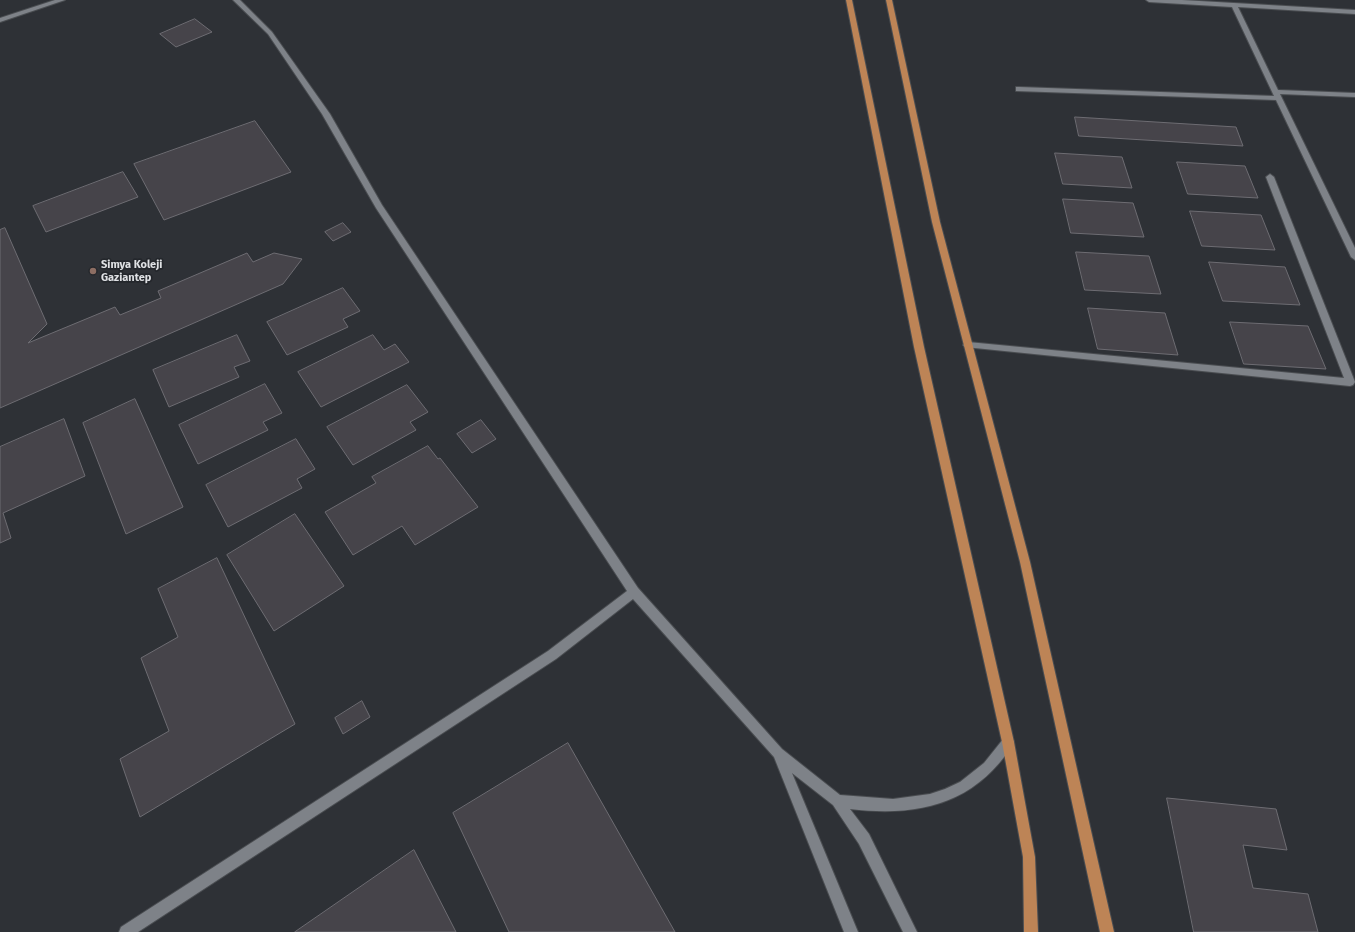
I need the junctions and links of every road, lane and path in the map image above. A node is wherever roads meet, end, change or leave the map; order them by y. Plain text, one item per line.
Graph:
1 (62, 0) edge
2 (236, 0) edge
3 (849, 0) edge
4 (889, 0) edge
5 (1148, 0) edge
6 (1234, 5) junction
7 (1355, 12) edge
8 (0, 20) edge
9 (1019, 88) dead end
10 (1278, 95) junction
11 (1355, 95) edge
12 (1270, 177) dead end
13 (1355, 257) edge
14 (968, 345) junction
15 (634, 592) junction
16 (1008, 742) junction
17 (778, 753) junction
18 (837, 801) junction
19 (126, 932) edge
20 (851, 932) edge
21 (910, 932) edge
22 (1031, 932) edge
23 (1107, 932) edge

1 - 8 street
2 - 15 street
3 - 16 main road
4 - 14 main road
5 - 6 street
6 - 7 street
6 - 10 street
9 - 10 street
10 - 11 street
10 - 13 street
12 - 14 street
14 - 23 main road
15 - 17 street
15 - 19 street
16 - 18 street
16 - 22 main road
17 - 18 street
17 - 20 street
18 - 21 street

